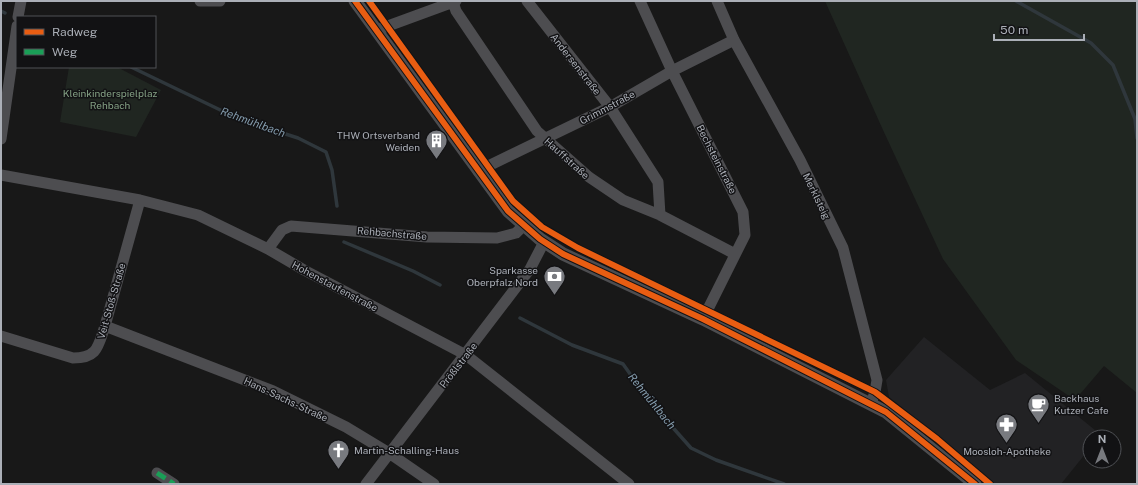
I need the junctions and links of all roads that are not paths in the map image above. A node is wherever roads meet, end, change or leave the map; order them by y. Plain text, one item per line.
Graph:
1 (20, 1) edge
2 (200, 1) edge
3 (220, 1) edge
4 (355, 1) edge
5 (527, 1) edge
6 (640, 1) edge
7 (717, 1) edge
8 (455, 2) edge
9 (18, 16) edge
10 (16, 30) edge
11 (377, 30) junction
12 (734, 40) junction
13 (6, 68) edge
14 (672, 71) junction
15 (610, 107) junction
16 (546, 138) junction
17 (1, 139) edge
18 (478, 171) junction
19 (1, 175) edge
20 (140, 200) junction
21 (660, 215) junction
22 (524, 225) junction
23 (544, 242) junction
24 (268, 249) junction
25 (735, 254) junction
26 (703, 319) junction
27 (105, 326) junction
28 (1, 336) edge
29 (466, 355) junction
30 (871, 404) junction
31 (389, 453) junction
32 (157, 473) dead end
33 (174, 484) edge
34 (366, 484) edge
35 (434, 484) edge
36 (629, 484) edge
37 (975, 484) edge

1 - 9 street
2 - 3 street
4 - 11 street
5 - 15 street, Andersenstraße
6 - 14 street, Bechsteinstraße
7 - 12 street, Merklsteig
8 - 11 street
8 - 16 street, Hauffstraße
10 - 13 street
11 - 18 street
12 - 14 street, Grimmstraße
12 - 30 street, Merklsteig
13 - 17 street
14 - 15 street, Grimmstraße
14 - 25 street, Bechsteinstraße
15 - 16 street, Grimmstraße
15 - 21 street, Andersenstraße
16 - 18 street, Grimmstraße
16 - 21 street, Hauffstraße
18 - 22 street
19 - 20 street, Hohenstaufenstraße
20 - 24 street, Hohenstaufenstraße
20 - 27 street, Veit-Stoß-Straße
21 - 25 street, Hauffstraße
22 - 23 street
22 - 24 street, Rehbachstraße
23 - 26 street
23 - 29 street, Prößlstraße
24 - 29 street, Hohenstaufenstraße
25 - 26 street, Bechsteinstraße
26 - 30 street
27 - 28 street, Veit-Stoß-Straße
27 - 31 street, Hans-Sachs-Straße
29 - 31 street, Prößlstraße
29 - 36 street, Hohenstaufenstraße
30 - 37 street
31 - 34 street, Prößlstraße
31 - 35 street, Hans-Sachs-Straße
32 - 33 street

